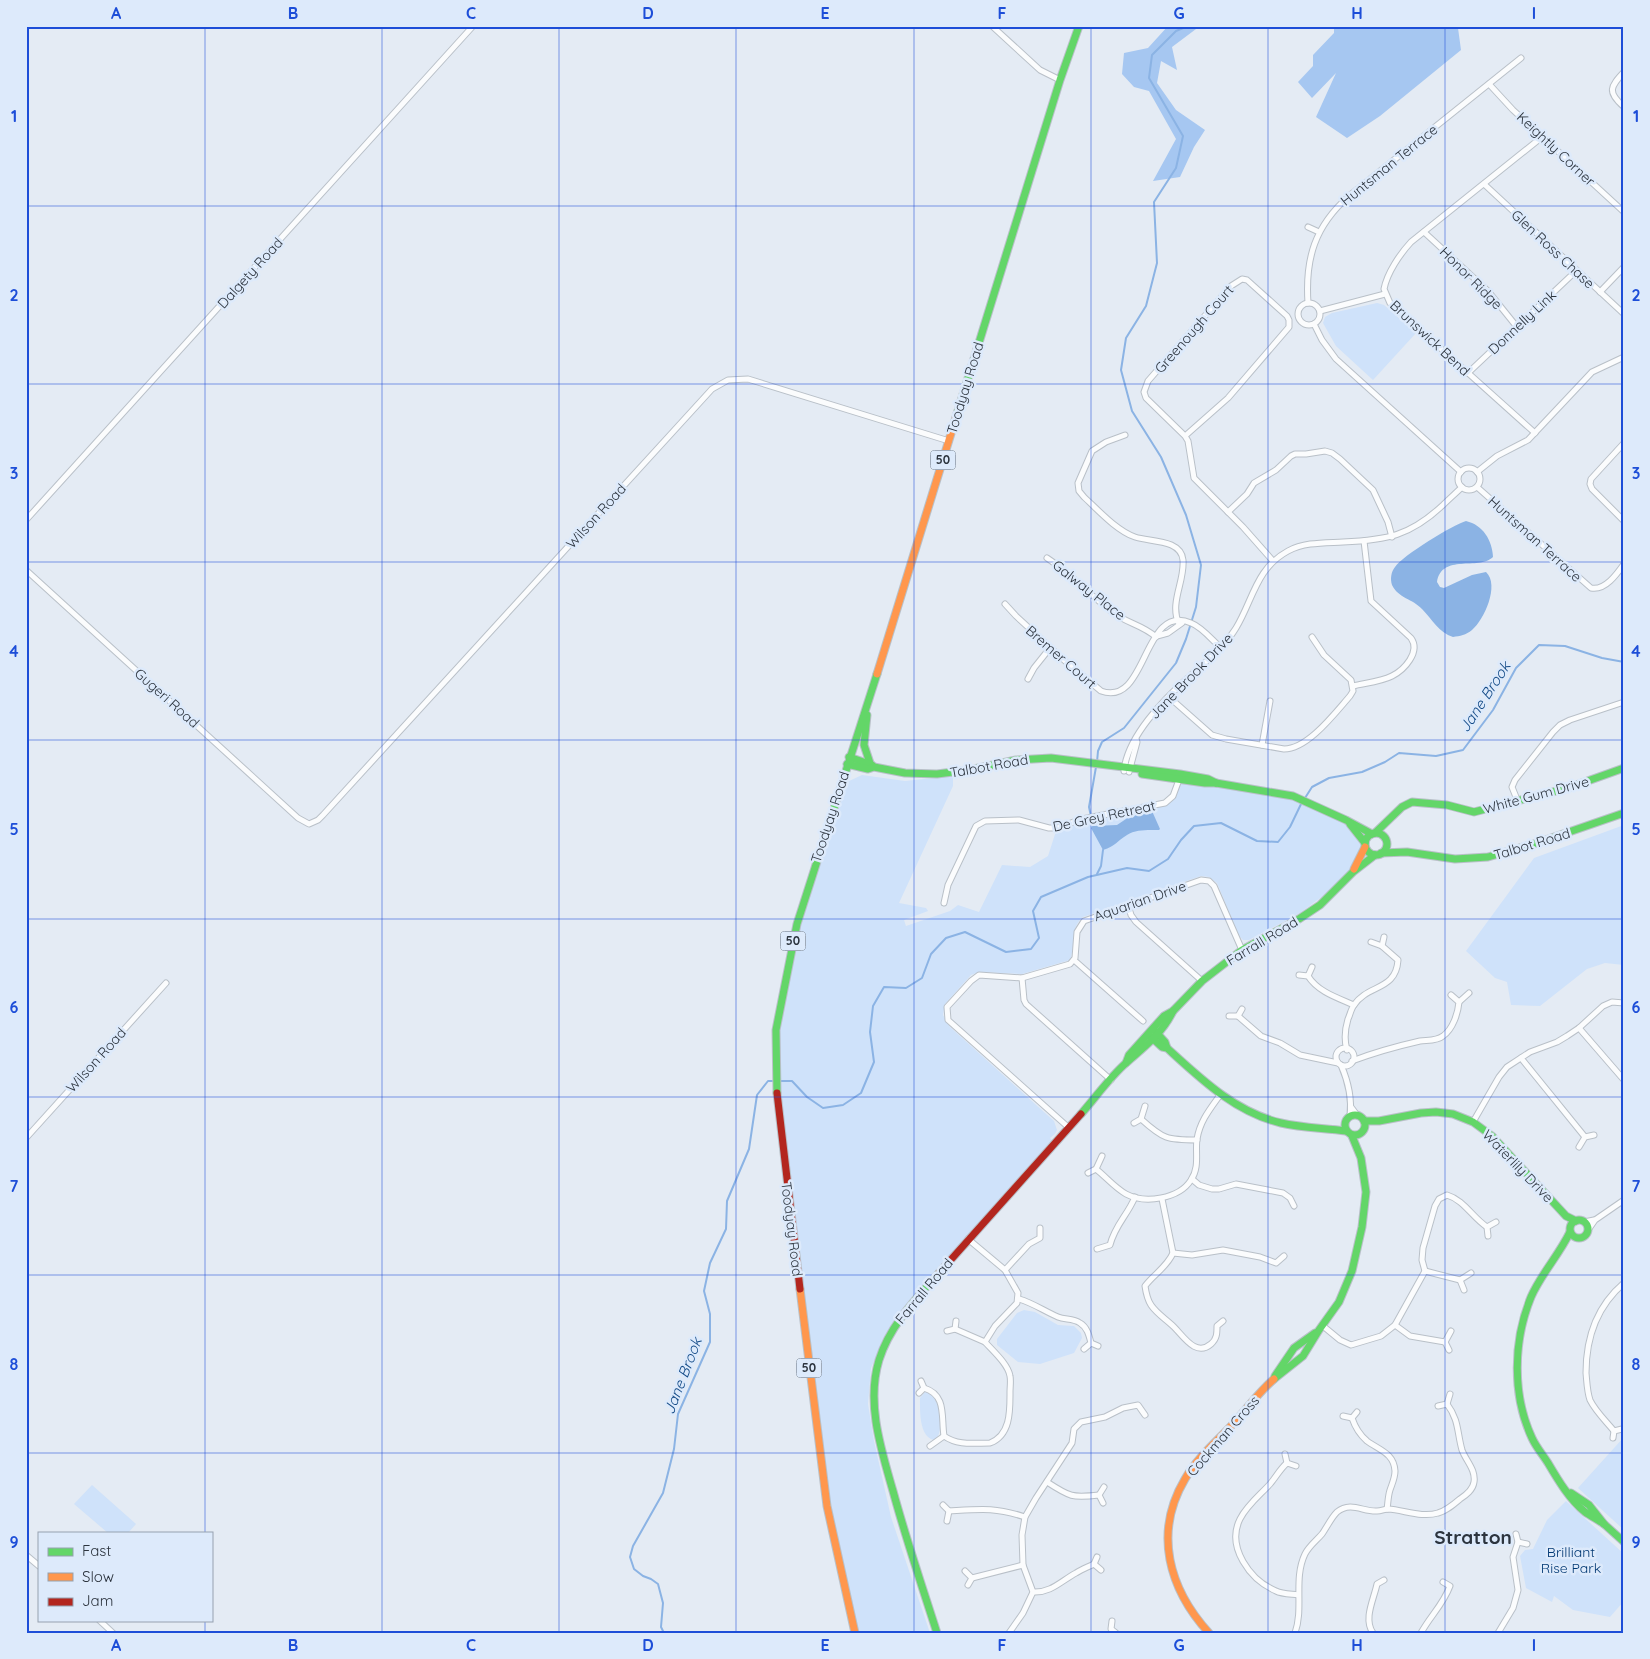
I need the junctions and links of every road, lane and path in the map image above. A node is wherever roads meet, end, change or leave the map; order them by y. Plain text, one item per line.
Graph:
1 (473, 26) edge
2 (992, 26) edge
3 (1079, 26) edge
4 (1521, 58) dead end
5 (1624, 72) edge
6 (1060, 80) junction
7 (1489, 84) junction
8 (1624, 107) edge
9 (1542, 137) junction
10 (1484, 184) junction
11 (1624, 212) edge
12 (1308, 227) dead end
13 (1320, 232) junction
14 (1424, 232) junction
15 (1624, 267) edge
16 (1576, 271) junction
17 (1600, 292) junction
18 (1385, 294) junction
19 (1308, 302) junction
20 (1320, 310) junction
21 (1624, 314) edge
22 (1314, 324) junction
23 (1517, 327) junction
24 (1624, 357) edge
25 (1468, 373) junction
26 (1535, 433) junction
27 (1125, 435) dead end
28 (1185, 436) junction
29 (949, 441) junction
30 (1624, 443) edge
31 (1462, 472) junction
32 (1478, 472) junction
33 (1462, 487) junction
34 (1477, 487) junction
35 (1228, 512) junction
36 (26, 520) edge
37 (1624, 520) edge
38 (1392, 537) junction
39 (1364, 541) junction
40 (1047, 558) dead end
41 (1273, 561) junction
42 (1624, 564) edge
43 (26, 570) edge
44 (1005, 604) dead end
45 (1178, 622) junction
46 (1156, 636) junction
47 (1312, 637) dead end
48 (1050, 648) junction
49 (1221, 648) junction
50 (1028, 679) dead end
51 (1353, 686) junction
52 (872, 690) junction
53 (1168, 697) junction
54 (1270, 701) dead end
55 (1624, 702) edge
56 (1262, 745) junction
57 (848, 760) junction
58 (872, 765) junction
59 (1624, 768) edge
60 (1126, 770) junction
61 (1180, 777) junction
62 (1518, 802) junction
63 (1624, 813) edge
64 (1393, 818) junction
65 (1346, 820) junction
66 (309, 824) joint
67 (1374, 834) junction
68 (1386, 842) junction
69 (1365, 845) junction
70 (1407, 852) junction
71 (1378, 854) junction
72 (1353, 872) junction
73 (944, 903) dead end
74 (1128, 905) junction
75 (1384, 937) dead end
76 (1370, 942) dead end
77 (1382, 946) junction
78 (1242, 950) junction
79 (1074, 960) junction
80 (1312, 968) dead end
81 (1299, 975) dead end
82 (1308, 976) junction
83 (1022, 978) junction
84 (1202, 981) junction
85 (166, 983) dead end
86 (1469, 993) dead end
87 (1451, 995) dead end
88 (1460, 1002) junction
89 (1624, 1003) edge
90 (1354, 1005) junction
91 (1242, 1009) dead end
92 (1229, 1016) dead end
93 (1238, 1016) junction
94 (1142, 1021) dead end
95 (1579, 1028) junction
96 (1153, 1034) junction
97 (1345, 1047) junction
98 (1353, 1054) junction
99 (1363, 1057) junction
100 (1520, 1058) junction
101 (1338, 1062) junction
102 (1351, 1063) junction
103 (1347, 1078) junction
104 (1111, 1080) junction
105 (1624, 1080) edge
106 (1220, 1095) junction
107 (1145, 1106) dead end
108 (1350, 1117) junction
109 (1141, 1119) junction
110 (1134, 1122) dead end
111 (1473, 1122) junction
112 (1068, 1127) junction
113 (1364, 1127) junction
114 (1328, 1128) junction
115 (1349, 1134) junction
116 (1594, 1135) dead end
117 (1585, 1137) junction
118 (26, 1138) edge
119 (1197, 1140) junction
120 (1579, 1147) dead end
121 (1359, 1148) junction
122 (1102, 1156) dead end
123 (1096, 1169) junction
124 (1088, 1173) dead end
125 (1192, 1179) junction
126 (1297, 1194) dead end
127 (1135, 1198) junction
128 (1290, 1198) junction
129 (1162, 1199) junction
130 (1624, 1200) edge
131 (1294, 1206) dead end
132 (1566, 1216) junction
133 (1595, 1220) junction
134 (1580, 1221) junction
135 (1496, 1222) dead end
136 (1487, 1227) junction
137 (1040, 1228) dead end
138 (1588, 1230) junction
139 (1572, 1233) junction
140 (1488, 1236) dead end
141 (968, 1239) junction
142 (1110, 1245) junction
143 (1097, 1249) dead end
144 (1115, 1250) dead end
145 (1173, 1253) junction
146 (1284, 1256) dead end
147 (1276, 1264) junction
148 (1005, 1270) junction
149 (1278, 1271) dead end
150 (1425, 1271) junction
151 (1471, 1273) dead end
152 (1460, 1280) junction
153 (1624, 1283) edge
154 (1464, 1290) dead end
155 (1019, 1299) junction
156 (1223, 1321) dead end
157 (956, 1322) dead end
158 (1323, 1326) junction
159 (1394, 1326) junction
160 (955, 1329) junction
161 (947, 1331) dead end
162 (1451, 1331) dead end
163 (1317, 1332) junction
164 (985, 1342) junction
165 (1445, 1342) junction
166 (1091, 1343) junction
167 (1098, 1346) dead end
168 (1084, 1350) dead end
169 (1448, 1350) dead end
170 (1274, 1378) junction
171 (921, 1381) dead end
172 (924, 1388) junction
173 (919, 1393) dead end
174 (1450, 1394) dead end
175 (1143, 1398) dead end
176 (1447, 1404) junction
177 (1138, 1405) junction
178 (1438, 1406) dead end
179 (1357, 1412) dead end
180 (1145, 1415) dead end
181 (1343, 1416) dead end
182 (1352, 1418) junction
183 (1622, 1429) dead end
184 (1614, 1431) junction
185 (944, 1436) junction
186 (1613, 1438) dead end
187 (925, 1441) dead end
188 (1285, 1454) dead end
189 (1287, 1463) junction
190 (1296, 1466) dead end
191 (1047, 1482) junction
192 (1104, 1487) dead end
193 (1099, 1495) junction
194 (1103, 1503) dead end
195 (943, 1505) dead end
196 (1387, 1509) junction
197 (949, 1511) junction
198 (1026, 1518) junction
199 (947, 1521) dead end
200 (1516, 1534) dead end
201 (1518, 1542) junction
202 (1624, 1542) edge
203 (1527, 1544) dead end
204 (26, 1555) edge
205 (1097, 1557) dead end
206 (1094, 1564) junction
207 (38, 1565) edge
208 (1023, 1565) junction
209 (1101, 1570) dead end
210 (966, 1571) dead end
211 (972, 1578) junction
212 (1372, 1579) dead end
213 (1384, 1580) dead end
214 (1443, 1582) dead end
215 (1376, 1584) junction
216 (1456, 1584) dead end
217 (968, 1585) dead end
218 (1450, 1586) junction
219 (1032, 1592) junction
220 (1298, 1595) junction
221 (1112, 1621) dead end
222 (101, 1622) edge
223 (1114, 1631) edge
224 (113, 1633) edge
225 (855, 1633) edge
226 (937, 1633) edge
227 (1009, 1633) edge
228 (1106, 1633) edge
229 (1209, 1633) edge
230 (1295, 1633) edge
231 (1373, 1633) edge
232 (1421, 1633) edge
233 (1498, 1633) edge

1 - 36 street, Dalgety Road
2 - 6 street
3 - 6 main road, Toodyay Road / 50
4 - 7 street, Huntsman Terrace
5 - 8 street
6 - 29 main road, Toodyay Road / 50
7 - 9 street, Keightly Corner
7 - 13 street, Huntsman Terrace
9 - 10 street, Brunswick Bend
9 - 11 street, Keightly Corner
10 - 14 street, Brunswick Bend
10 - 16 street, Glen Ross Chase
12 - 13 street
13 - 19 street, Huntsman Terrace
14 - 18 street, Brunswick Bend
14 - 23 street, Honor Ridge
15 - 17 street
16 - 17 street, Glen Ross Chase
16 - 23 street, Donnelly Link
17 - 21 street, Glen Ross Chase
18 - 20 street
18 - 25 street, Brunswick Bend
19 - 20 street
19 - 22 street
20 - 22 street
22 - 31 street
23 - 25 street, Donnelly Link
24 - 26 street
25 - 26 street, Brunswick Bend
26 - 32 street
27 - 45 street
28 - 28 street, Greenough Court
28 - 35 street
29 - 52 main road, Toodyay Road / 50
29 - 66 street, Wilson Road
30 - 37 street
31 - 32 street
31 - 33 street
32 - 34 street
33 - 34 street
33 - 38 street, Jane Brook Drive
34 - 42 street, Huntsman Terrace
35 - 38 street
35 - 41 street
38 - 39 street, Jane Brook Drive
39 - 41 street, Jane Brook Drive
39 - 51 street
40 - 46 street, Galway Place
41 - 49 street, Jane Brook Drive
43 - 66 street, Gugeri Road
44 - 48 street, Bremer Court
45 - 46 street, Bremer Court
45 - 49 street, Bremer Court
46 - 48 street, Bremer Court
47 - 51 street
48 - 50 street
49 - 53 street, Jane Brook Drive
51 - 56 street
52 - 57 main road, Toodyay Road / 50
52 - 58 main road
53 - 56 street
53 - 60 street, Jane Brook Drive
54 - 56 street
55 - 62 street
57 - 58 main road, Talbot Road
57 - 225 main road, Toodyay Road / 50
58 - 60 main road, Talbot Road
59 - 62 main road, White Gum Drive
60 - 61 main road, Talbot Road
61 - 65 main road, Talbot Road
61 - 73 street, De Grey Retreat
62 - 64 main road, White Gum Drive
63 - 70 main road, Talbot Road
64 - 67 main road, White Gum Drive
64 - 68 main road
65 - 67 main road, Talbot Road
65 - 69 main road, Talbot Road
67 - 68 main road
67 - 69 main road
68 - 70 main road, Talbot Road
68 - 71 main road
69 - 71 main road
69 - 72 main road, Farrall Road
70 - 71 main road, Talbot Road
71 - 72 main road, Farrall Road
72 - 78 main road, Farrall Road
74 - 78 street, Aquarian Drive
74 - 79 street, Aquarian Drive
74 - 84 street
75 - 77 street
76 - 77 street
77 - 90 street
78 - 84 main road, Farrall Road
79 - 83 street
79 - 94 street
80 - 82 street
81 - 82 street
82 - 90 street
83 - 104 street
83 - 112 street
84 - 96 main road, Farrall Road
85 - 118 street, Wilson Road
86 - 88 street
87 - 88 street
88 - 99 street
89 - 95 street
90 - 97 street
91 - 93 street
92 - 93 street
93 - 101 street
95 - 100 street
95 - 105 street
96 - 104 main road, Farrall Road
96 - 106 main road
97 - 98 street
97 - 101 street
98 - 99 street
98 - 102 street
99 - 102 street
100 - 111 street
100 - 117 street
101 - 102 street
101 - 103 street
102 - 103 street
103 - 108 street
104 - 112 main road, Farrall Road
106 - 114 main road
106 - 119 street
107 - 109 street
108 - 113 main road
108 - 114 main road
108 - 115 main road
109 - 110 street
109 - 119 street
111 - 113 main road, Waterlily Drive
111 - 132 main road, Waterlily Drive
112 - 141 main road, Farrall Road
113 - 115 main road, Waterlily Drive
113 - 121 main road, Cockman Cross
114 - 115 main road
115 - 121 main road, Cockman Cross
116 - 117 street
117 - 120 street
119 - 125 street
121 - 158 main road, Cockman Cross
122 - 123 street
123 - 124 street
123 - 127 street
125 - 128 street
125 - 129 street
126 - 128 street
127 - 129 street
127 - 142 street
128 - 131 street
129 - 145 street
130 - 133 street
132 - 134 main road, Waterlily Drive
132 - 139 main road, Waterlily Drive
133 - 134 street
133 - 138 street
134 - 138 main road
134 - 139 main road
135 - 136 street
136 - 140 street
136 - 150 street
137 - 148 street
138 - 139 main road
139 - 202 main road
141 - 148 street
141 - 226 main road, Farrall Road
142 - 143 street
142 - 144 street
145 - 147 street
145 - 156 street
146 - 147 street
147 - 149 street
148 - 155 street
150 - 152 street
150 - 159 street
151 - 152 street
152 - 154 street
153 - 184 street
155 - 164 street
155 - 166 street
157 - 160 street
158 - 159 street
158 - 163 main road, Cockman Cross
159 - 165 street
160 - 161 street
160 - 164 street
162 - 165 street
163 - 170 main road, Cockman Cross
163 - 170 main road, Cockman Cross
164 - 185 street
165 - 169 street
166 - 167 street
166 - 168 street
170 - 229 main road, Cockman Cross
171 - 172 street
172 - 173 street
172 - 185 street
174 - 176 street
175 - 177 street
176 - 178 street
176 - 196 street
177 - 180 street
177 - 191 street
179 - 182 street
181 - 182 street
182 - 196 street
183 - 184 street
184 - 186 street
185 - 187 street
188 - 189 street
189 - 190 street
189 - 220 street
191 - 193 street
191 - 198 street
192 - 193 street
193 - 194 street
195 - 197 street
196 - 220 street
197 - 198 street
197 - 199 street
198 - 208 street
200 - 201 street
201 - 203 street
201 - 233 street
204 - 207 street
205 - 206 street
206 - 209 street
206 - 219 street
208 - 211 street
208 - 219 street
210 - 211 street
211 - 217 street
212 - 215 street
213 - 215 street
214 - 218 street
215 - 231 street
216 - 218 street
218 - 232 street
219 - 227 street
220 - 230 street
221 - 223 street
222 - 224 street
223 - 228 street

